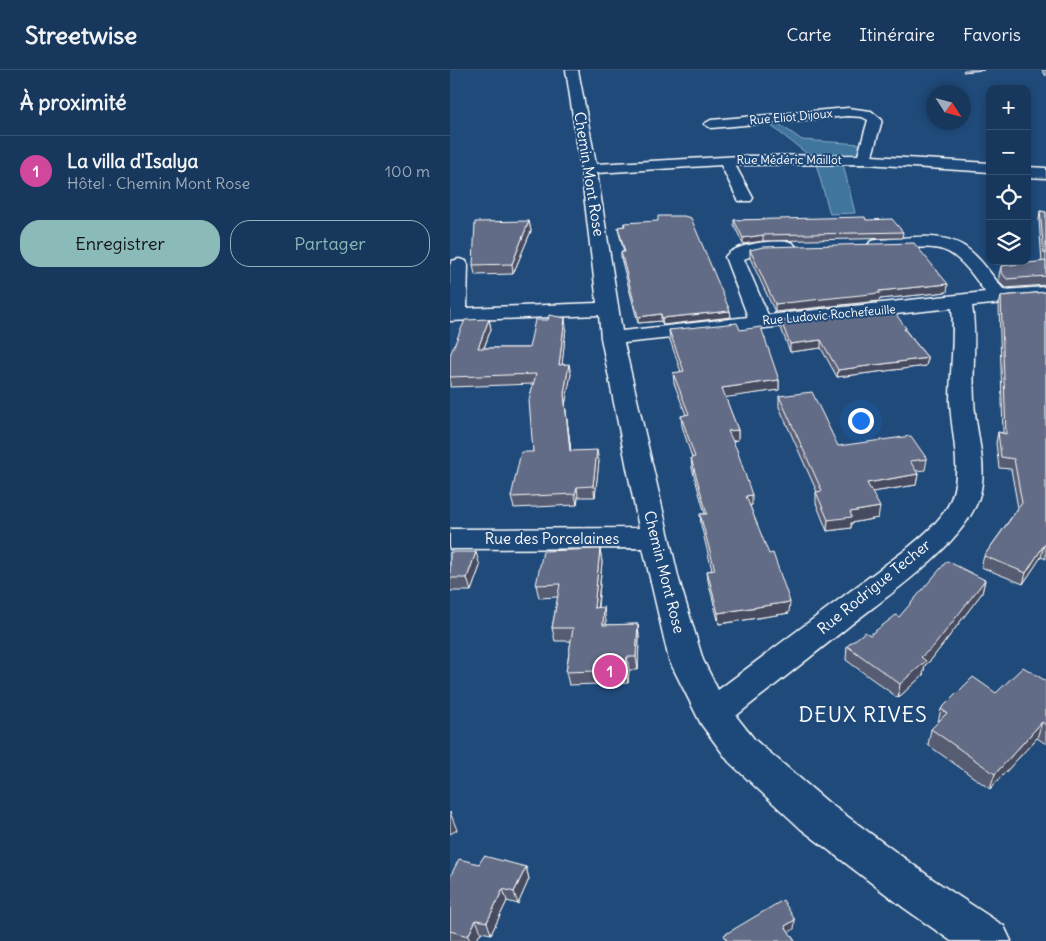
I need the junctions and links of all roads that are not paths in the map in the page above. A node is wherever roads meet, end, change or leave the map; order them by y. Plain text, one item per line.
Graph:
1 (572, 70) edge
2 (700, 111) dead end
3 (715, 134) junction
4 (728, 160) junction
5 (864, 160) junction
6 (986, 168) edge
7 (589, 169) junction
8 (1031, 172) edge
9 (1046, 173) edge
10 (745, 198) dead end
11 (859, 246) edge
12 (801, 247) edge
13 (459, 264) dead end
14 (1046, 294) edge
15 (1000, 296) junction
16 (961, 302) junction
17 (609, 309) junction
18 (453, 314) edge
19 (760, 321) junction
20 (612, 338) junction
21 (655, 538) junction
22 (450, 539) edge
23 (713, 714) junction
24 (989, 941) edge

1 - 7 street, Chemin Mont Rose
2 - 3 street
3 - 4 street
3 - 5 street, Rue Eliot Dijoux
4 - 5 street, Rue Médéric Maillot
4 - 7 street, Rue Médéric Maillot
4 - 10 street
5 - 6 street, Rue Médéric Maillot
7 - 17 street, Chemin Mont Rose
8 - 9 street
11 - 15 street
12 - 19 street
13 - 18 street
14 - 15 street, Rue Ludovic Rochefeuille
15 - 16 street, Rue Ludovic Rochefeuille
16 - 19 street, Rue Ludovic Rochefeuille
16 - 23 street, Rue Rodrigue Techer
17 - 18 street
17 - 20 street, Chemin Mont Rose
19 - 20 street, Rue Ludovic Rochefeuille
20 - 21 street, Chemin Mont Rose
21 - 22 street, Rue des Porcelaines
21 - 23 street, Chemin Mont Rose
23 - 24 street, Chemin Mont Rose

